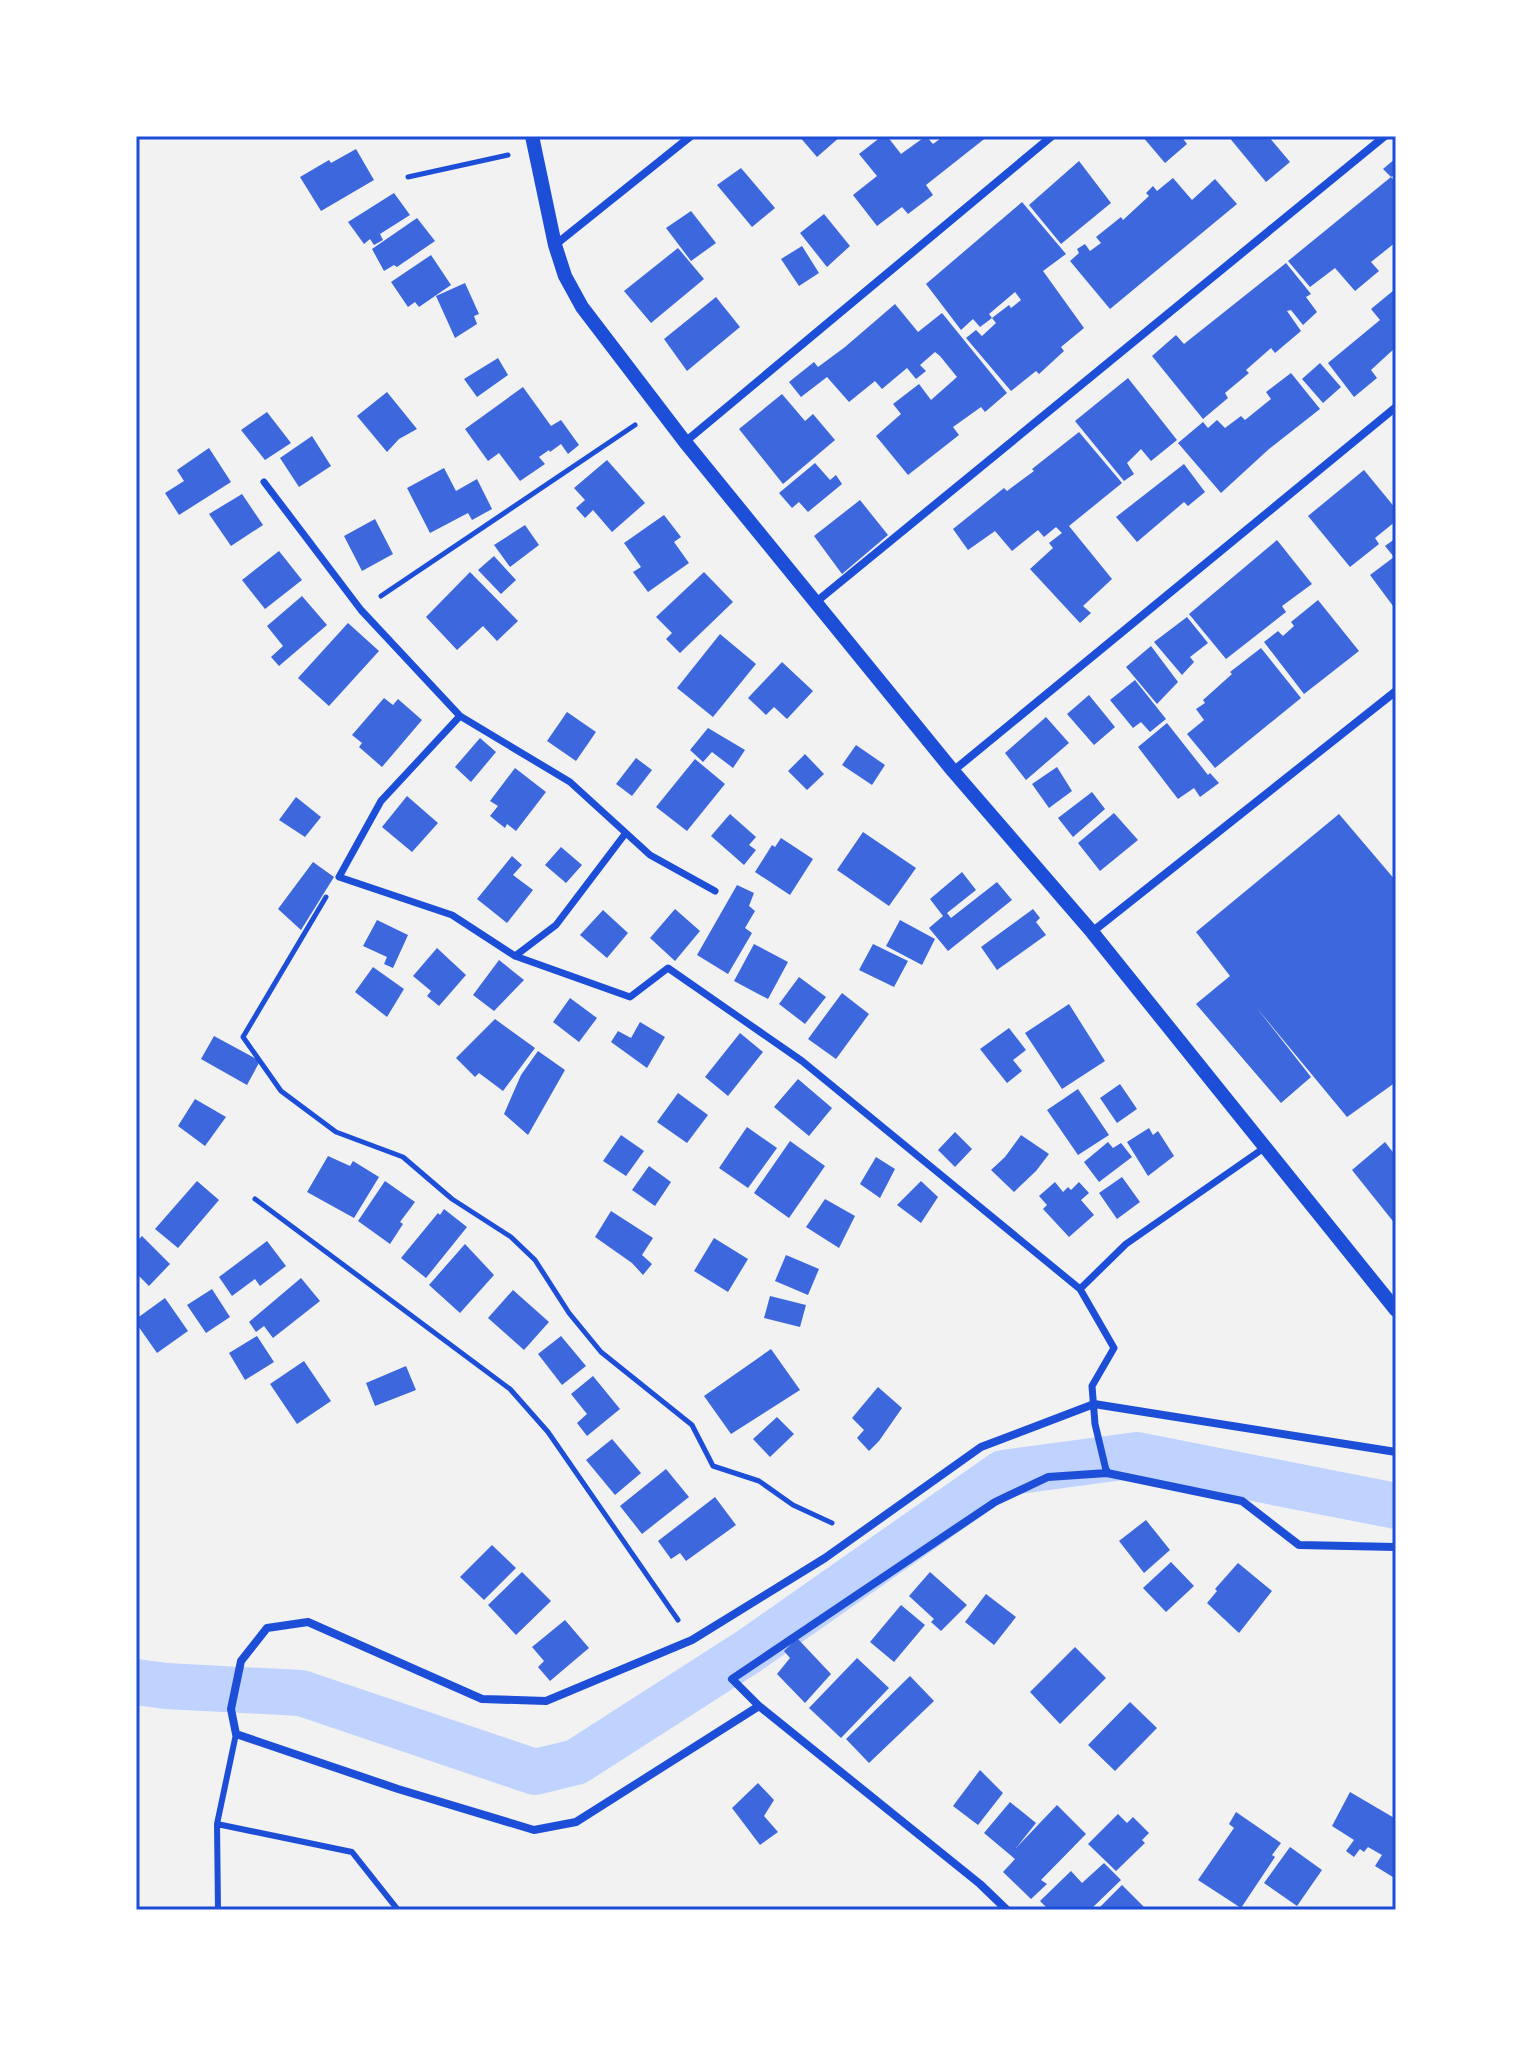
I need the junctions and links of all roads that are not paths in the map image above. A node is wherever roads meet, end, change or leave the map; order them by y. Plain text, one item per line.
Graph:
1 (691, 136) edge
2 (1052, 136) edge
3 (1385, 136) edge
4 (533, 143) edge
5 (555, 245) junction
6 (1396, 407) edge
7 (685, 442) junction
8 (264, 482) dead end
9 (816, 602) junction
10 (1396, 691) edge
11 (460, 716) junction
12 (953, 771) junction
13 (625, 834) junction
14 (715, 891) dead end
15 (1092, 932) junction
16 (515, 956) junction
17 (1264, 1148) junction
18 (1080, 1289) junction
19 (1396, 1310) edge
20 (1094, 1404) junction
21 (1396, 1452) edge
22 (1106, 1471) junction
23 (1396, 1547) edge
24 (759, 1706) junction
25 (236, 1734) junction
26 (217, 1824) junction
27 (218, 1910) edge
28 (398, 1910) edge
29 (1007, 1910) edge

1 - 5 street
2 - 7 street
3 - 9 street
4 - 5 street
5 - 7 street
6 - 12 street
7 - 9 street
8 - 11 street
9 - 12 street
10 - 15 street
11 - 13 street
11 - 16 street
12 - 15 street
13 - 14 street
13 - 16 street
15 - 17 street
16 - 18 street
17 - 18 street
17 - 19 street
18 - 20 street
20 - 21 street
20 - 22 street
20 - 25 street
22 - 23 street
22 - 24 street
24 - 25 street
24 - 29 street
25 - 26 lane
26 - 27 lane
26 - 28 lane

